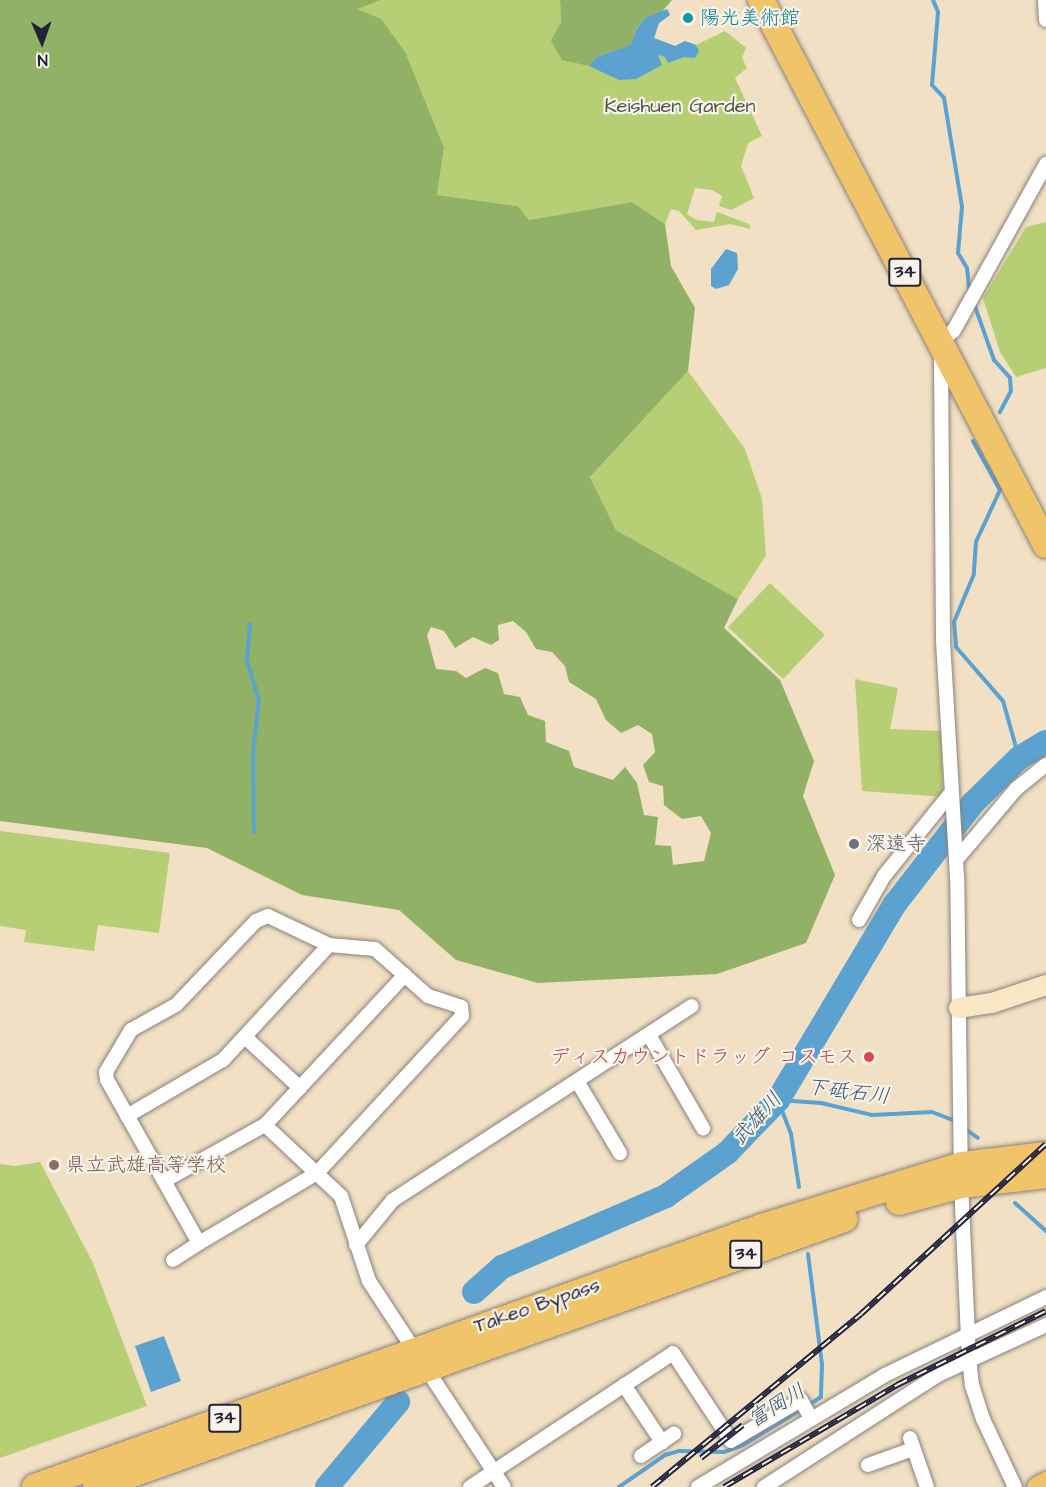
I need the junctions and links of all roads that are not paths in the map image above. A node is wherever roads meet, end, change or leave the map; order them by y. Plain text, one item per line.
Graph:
1 (761, 0) edge
2 (1045, 0) edge
3 (1046, 20) edge
4 (1046, 164) edge
5 (941, 340) junction
6 (1046, 544) edge
7 (1046, 765) edge
8 (952, 798) junction
9 (956, 860) junction
10 (859, 920) dead end
11 (329, 945) junction
12 (405, 975) junction
13 (1046, 985) edge
14 (692, 1006) dead end
15 (959, 1008) junction
16 (649, 1035) junction
17 (244, 1037) junction
18 (577, 1081) junction
19 (300, 1088) junction
20 (127, 1116) junction
21 (265, 1125) junction
22 (703, 1128) dead end
23 (620, 1153) dead end
24 (1046, 1155) edge
25 (317, 1173) junction
26 (962, 1175) junction
27 (1046, 1175) edge
28 (164, 1181) junction
29 (199, 1243) junction
30 (356, 1245) junction
31 (173, 1260) dead end
32 (1046, 1297) edge
33 (1046, 1325) edge
34 (968, 1334) junction
35 (420, 1358) junction
36 (969, 1359) junction
37 (624, 1385) junction
38 (810, 1417) junction
39 (641, 1456) dead end
40 (868, 1465) dead end
41 (494, 1471) junction
42 (133, 1481) edge
43 (1046, 1482) edge
44 (35, 1487) edge
45 (96, 1487) edge
46 (470, 1487) edge
47 (504, 1487) edge
48 (698, 1487) edge
49 (764, 1487) edge
50 (927, 1487) edge
51 (1015, 1487) edge
52 (1037, 1487) edge

1 - 5 highway, 34
2 - 3 street
4 - 5 street
5 - 6 highway, 34
5 - 8 street
7 - 9 street
8 - 9 street
8 - 10 street
9 - 15 street
11 - 12 street
11 - 17 street
11 - 20 street
12 - 19 street
12 - 25 street
13 - 15 street
14 - 16 street
15 - 26 street
16 - 18 street
16 - 22 street
17 - 19 street
17 - 20 street
18 - 23 street
18 - 30 street
19 - 21 street
20 - 28 street
21 - 25 street
21 - 28 street
24 - 26 highway, Takeo Bypass / 34
25 - 29 street
25 - 30 street
26 - 27 highway, Takeo Bypass / 34
26 - 34 street
26 - 35 highway, Takeo Bypass / 34
28 - 29 street
29 - 31 street
30 - 35 street
32 - 34 street
33 - 36 street
34 - 36 street
34 - 38 street
35 - 41 street
35 - 42 highway, Takeo Bypass / 34
35 - 44 highway, Takeo Bypass / 34
36 - 49 street
36 - 51 street
37 - 38 street
37 - 39 street
37 - 41 street
38 - 48 street
40 - 50 street
41 - 46 street
41 - 47 street
42 - 45 highway, Takeo Bypass / 34
43 - 52 main road

